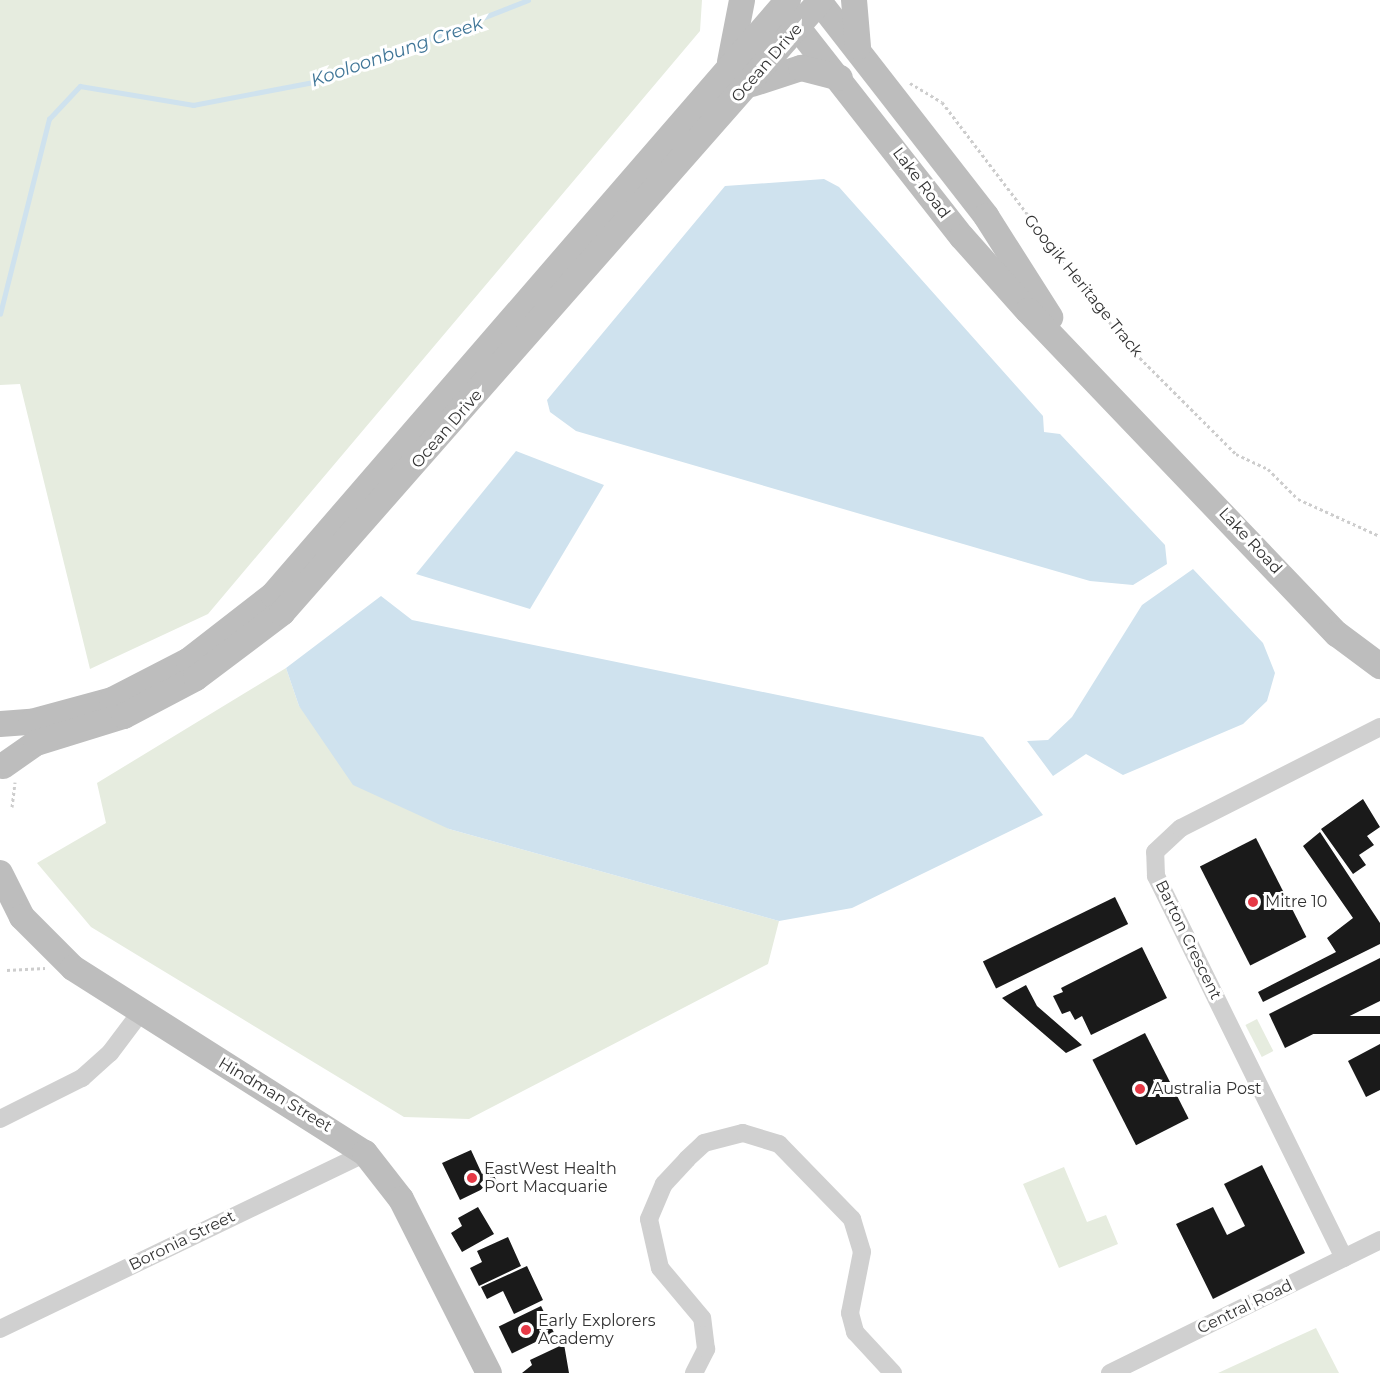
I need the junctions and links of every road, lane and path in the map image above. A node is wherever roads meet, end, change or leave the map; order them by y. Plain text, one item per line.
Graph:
1 (742, 0) edge
2 (819, 0) edge
3 (854, 0) edge
4 (781, 2) edge
5 (798, 26) junction
6 (858, 48) junction
7 (727, 71) junction
8 (840, 78) junction
9 (904, 80) dead end
10 (748, 85) junction
11 (1076, 358) junction
12 (1380, 536) edge
13 (1380, 666) edge
14 (0, 724) edge
15 (1380, 727) edge
16 (0, 735) edge
17 (2, 770) edge
18 (0, 873) edge
19 (50, 969) dead end
20 (7, 970) dead end
21 (140, 1013) junction
22 (0, 1119) edge
23 (364, 1154) junction
24 (1380, 1240) edge
25 (1344, 1258) junction
26 (0, 1329) edge
27 (489, 1373) edge
28 (694, 1373) edge
29 (892, 1373) edge
30 (1110, 1373) edge

1 - 7 main road
2 - 5 main road, Ocean Drive
2 - 6 main road, Lake Road
3 - 6 main road
4 - 5 main road, Lake Road
4 - 7 main road, Ocean Drive
5 - 8 main road, Lake Road
5 - 10 main road, Ocean Drive
6 - 11 main road, Lake Road
7 - 14 main road, Ocean Drive
8 - 10 main road
8 - 11 main road, Lake Road
9 - 12 path, Googik Heritage Track
10 - 17 main road, Ocean Drive
11 - 13 main road, Lake Road
15 - 25 street, Barton Crescent
16 - 17 main road
18 - 21 main road, Hindman Street
19 - 20 path
21 - 22 street
21 - 23 main road, Hindman Street
23 - 26 street, Boronia Street
23 - 27 main road, Hindman Street
24 - 25 street, Central Road
25 - 30 street, Central Road
28 - 29 street

